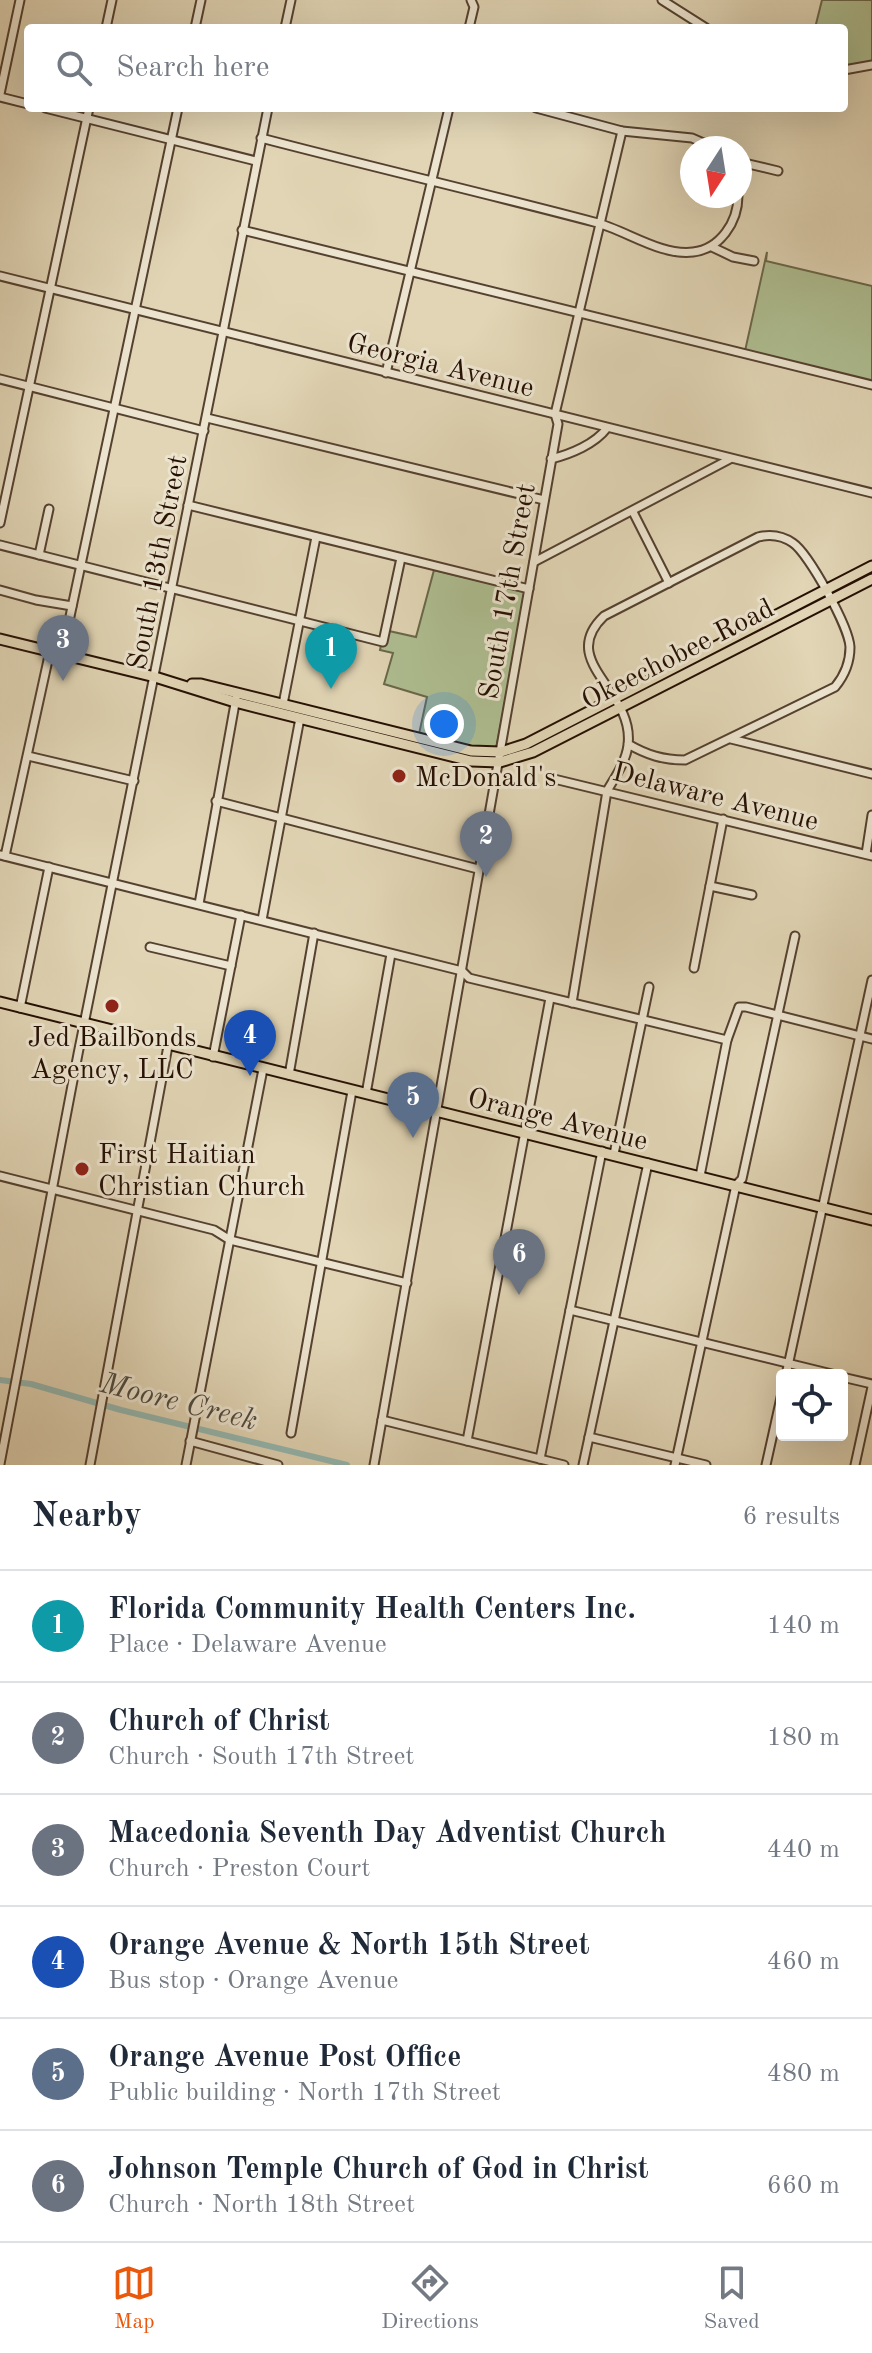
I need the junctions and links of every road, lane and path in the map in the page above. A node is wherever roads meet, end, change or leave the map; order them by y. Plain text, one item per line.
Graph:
1 (20, 0) edge
2 (112, 0) edge
3 (201, 0) edge
4 (291, 0) edge
5 (471, 0) edge
6 (662, 0) edge
7 (107, 24) edge
8 (196, 24) edge
9 (286, 24) edge
10 (470, 24) edge
11 (700, 24) edge
12 (872, 65) edge
13 (848, 69) edge
14 (0, 95) edge
15 (24, 103) edge
16 (62, 112) edge
17 (88, 112) edge
18 (177, 112) edge
19 (267, 112) edge
20 (448, 112) edge
21 (551, 112) edge
22 (87, 118) junction
23 (622, 131) junction
24 (680, 137) edge
25 (261, 138) junction
26 (171, 139) junction
27 (256, 161) junction
28 (752, 165) edge
29 (778, 171) dead end
30 (432, 181) junction
31 (737, 208) edge
32 (599, 223) junction
33 (242, 230) junction
34 (712, 247) junction
35 (754, 261) dead end
36 (410, 272) junction
37 (0, 276) edge
38 (52, 289) junction
39 (136, 310) junction
40 (578, 313) junction
41 (223, 333) junction
42 (386, 373) junction
43 (0, 379) edge
44 (872, 385) edge
45 (30, 387) junction
46 (113, 408) junction
47 (555, 414) junction
48 (207, 418) junction
49 (607, 428) junction
50 (204, 431) junction
51 (551, 459) junction
52 (730, 459) junction
53 (872, 493) edge
54 (544, 500) junction
55 (188, 505) junction
56 (49, 509) dead end
57 (633, 512) junction
58 (0, 523) edge
59 (316, 537) junction
60 (0, 545) edge
61 (39, 555) junction
62 (401, 558) junction
63 (534, 562) junction
64 (81, 566) junction
65 (872, 566) edge
66 (872, 579) edge
67 (669, 583) junction
68 (171, 588) junction
69 (529, 589) junction
70 (0, 590) edge
71 (828, 594) junction
72 (72, 606) junction
73 (300, 622) junction
74 (0, 639) edge
75 (50, 651) junction
76 (62, 654) junction
77 (155, 677) junction
78 (236, 697) junction
79 (618, 701) junction
80 (283, 704) junction
81 (300, 718) junction
82 (731, 739) junction
83 (628, 744) junction
84 (28, 756) junction
85 (500, 757) junction
86 (872, 774) edge
87 (550, 778) dead end
88 (134, 781) junction
89 (607, 791) junction
90 (216, 801) junction
91 (872, 815) edge
92 (281, 818) junction
93 (723, 819) junction
94 (3, 855) edge
95 (869, 855) edge
96 (49, 867) junction
97 (478, 869) junction
98 (113, 883) junction
99 (710, 886) junction
100 (752, 895) dead end
101 (199, 904) junction
102 (241, 915) junction
103 (262, 920) junction
104 (314, 933) junction
105 (795, 936) dead end
106 (150, 947) dead end
107 (391, 954) junction
108 (231, 966) junction
109 (694, 968) dead end
110 (462, 971) junction
111 (872, 980) edge
112 (649, 987) dead end
113 (550, 998) junction
114 (0, 1002) edge
115 (572, 1003) junction
116 (20, 1008) junction
117 (776, 1015) junction
118 (642, 1020) junction
119 (85, 1024) junction
120 (858, 1035) junction
121 (872, 1039) edge
122 (727, 1040) junction
123 (168, 1046) junction
124 (213, 1057) junction
125 (263, 1069) junction
126 (289, 1075) junction
127 (352, 1091) junction
128 (366, 1094) junction
129 (437, 1110) junction
130 (524, 1132) junction
131 (602, 1151) junction
132 (614, 1154) junction
133 (648, 1163) junction
134 (0, 1176) edge
135 (700, 1176) junction
136 (736, 1185) junction
137 (52, 1190) junction
138 (821, 1207) junction
139 (137, 1210) junction
140 (872, 1220) edge
141 (230, 1240) junction
142 (322, 1263) junction
143 (407, 1283) junction
144 (570, 1310) junction
145 (615, 1320) junction
146 (702, 1341) junction
147 (789, 1363) junction
148 (788, 1369) edge
149 (812, 1369) edge
150 (848, 1379) edge
151 (872, 1386) edge
152 (382, 1420) junction
153 (776, 1420) edge
154 (291, 1433) dead end
155 (589, 1437) junction
156 (191, 1438) junction
157 (467, 1441) junction
158 (540, 1459) junction
159 (676, 1461) edge
160 (0, 1464) edge
161 (374, 1464) edge
162 (90, 1465) edge
163 (186, 1465) edge
164 (278, 1465) edge
165 (564, 1465) edge
166 (583, 1465) edge
167 (706, 1465) edge
168 (766, 1465) edge
169 (855, 1465) edge

1 - 14 street
2 - 7 street
3 - 8 street
4 - 9 street
5 - 10 street
6 - 11 street
12 - 13 street
14 - 15 street
16 - 22 street
17 - 22 street
18 - 26 street
19 - 25 street, South 13th Street
20 - 30 street
21 - 23 street
22 - 26 street
22 - 38 street
23 - 24 street
23 - 32 street, South 17th Street
25 - 27 street, South 13th Street
25 - 30 street
26 - 27 street
26 - 39 street
27 - 33 street, South 13th Street
28 - 29 street
30 - 32 street
30 - 36 street
31 - 34 street
32 - 34 street
32 - 40 street, South 17th Street
33 - 36 street
33 - 41 street, South 13th Street
34 - 35 street
36 - 40 street
36 - 42 street
37 - 38 street, Georgia Avenue
38 - 39 street, Georgia Avenue
38 - 45 street
39 - 41 street, Georgia Avenue
39 - 46 street
40 - 44 street
40 - 47 street, South 17th Street
41 - 42 street, Georgia Avenue
41 - 48 street, South 13th Street
42 - 47 street, Georgia Avenue
43 - 45 street
45 - 46 street
45 - 58 street
46 - 50 street
46 - 64 street
47 - 49 street, Georgia Avenue
47 - 51 street, South 17th Street
48 - 50 street, South 13th Street
48 - 54 street
49 - 51 street
49 - 52 street, Georgia Avenue
50 - 55 street, South 13th Street
51 - 54 street, South 17th Street
52 - 53 street, Georgia Avenue
52 - 57 street
54 - 63 street, South 17th Street
55 - 59 street
55 - 68 street, South 13th Street
56 - 61 street
57 - 63 street
57 - 67 street
59 - 62 street
59 - 73 street
60 - 61 street
61 - 64 street
62 - 69 street
62 - 73 street
63 - 69 street, South 17th Street
64 - 68 street
64 - 72 street
65 - 71 main road, Okeechobee Road
66 - 71 main road, Okeechobee Road
67 - 71 street
67 - 79 street
68 - 73 street
68 - 77 street, South 13th Street
69 - 85 street, South 17th Street
70 - 72 street
71 - 79 main road, Okeechobee Road
71 - 82 street
72 - 76 street
73 - 80 street
74 - 75 main road
75 - 76 main road
75 - 84 street
76 - 77 main road
77 - 78 main road
77 - 88 street, South 13th Street
78 - 80 main road
78 - 81 main road
78 - 90 street
79 - 83 street
79 - 85 main road, Okeechobee Road
80 - 85 main road
81 - 85 main road
81 - 92 street
82 - 83 street
82 - 86 street
83 - 89 street
84 - 88 street
84 - 94 street
85 - 97 street, South 17th Street
87 - 89 street, Delaware Avenue
88 - 98 street, South 13th Street
89 - 93 street, Delaware Avenue
89 - 115 street
90 - 92 street
90 - 101 street
91 - 95 street
92 - 97 street
92 - 103 street
93 - 95 street, Delaware Avenue
93 - 99 street
94 - 96 street
96 - 98 street
96 - 116 street
97 - 110 street, South 17th Street
98 - 101 street
98 - 119 street, South 13th Street
99 - 100 street
99 - 109 street
101 - 102 street
102 - 103 street
102 - 108 street
103 - 104 street
104 - 107 street
104 - 126 street
105 - 117 street
106 - 108 street
107 - 110 street
107 - 128 street
108 - 124 street
110 - 113 street
110 - 129 street, South 17th Street
111 - 120 street
112 - 118 street
113 - 115 street
113 - 130 street
114 - 116 main road, Orange Avenue
115 - 118 street
116 - 119 main road, Orange Avenue
117 - 120 street
117 - 122 street
117 - 136 street
118 - 122 street
118 - 132 street
119 - 123 main road, Orange Avenue
119 - 137 street, South 13th Street
120 - 121 street
120 - 138 street
122 - 135 street
123 - 124 main road, Orange Avenue
123 - 139 street
124 - 125 main road, Orange Avenue
125 - 126 main road, Orange Avenue
125 - 141 street
126 - 127 main road, Orange Avenue
127 - 128 main road, Orange Avenue
127 - 142 street
128 - 129 main road, Orange Avenue
129 - 130 main road, Orange Avenue
129 - 143 street, South 17th Street
130 - 131 main road, Orange Avenue
130 - 157 street
131 - 132 main road, Orange Avenue
131 - 144 street
132 - 133 main road, Orange Avenue
133 - 135 main road, Orange Avenue
133 - 145 street
134 - 137 street
135 - 136 main road, Orange Avenue
136 - 138 main road, Orange Avenue
136 - 146 street
137 - 139 street
137 - 160 street, South 13th Street
138 - 140 main road, Orange Avenue
138 - 147 street
139 - 141 street
139 - 162 street
141 - 142 street
141 - 156 street
142 - 143 street
142 - 154 street
143 - 152 street, South 17th Street
144 - 145 street
144 - 158 street
145 - 146 street
145 - 155 street
146 - 147 street
146 - 159 street
147 - 148 street
147 - 149 street
150 - 151 street
151 - 169 street
152 - 157 street
152 - 161 street, South 17th Street
153 - 168 street
155 - 159 street
155 - 166 street
156 - 163 street
156 - 164 street
157 - 158 street
158 - 165 street
159 - 167 street

